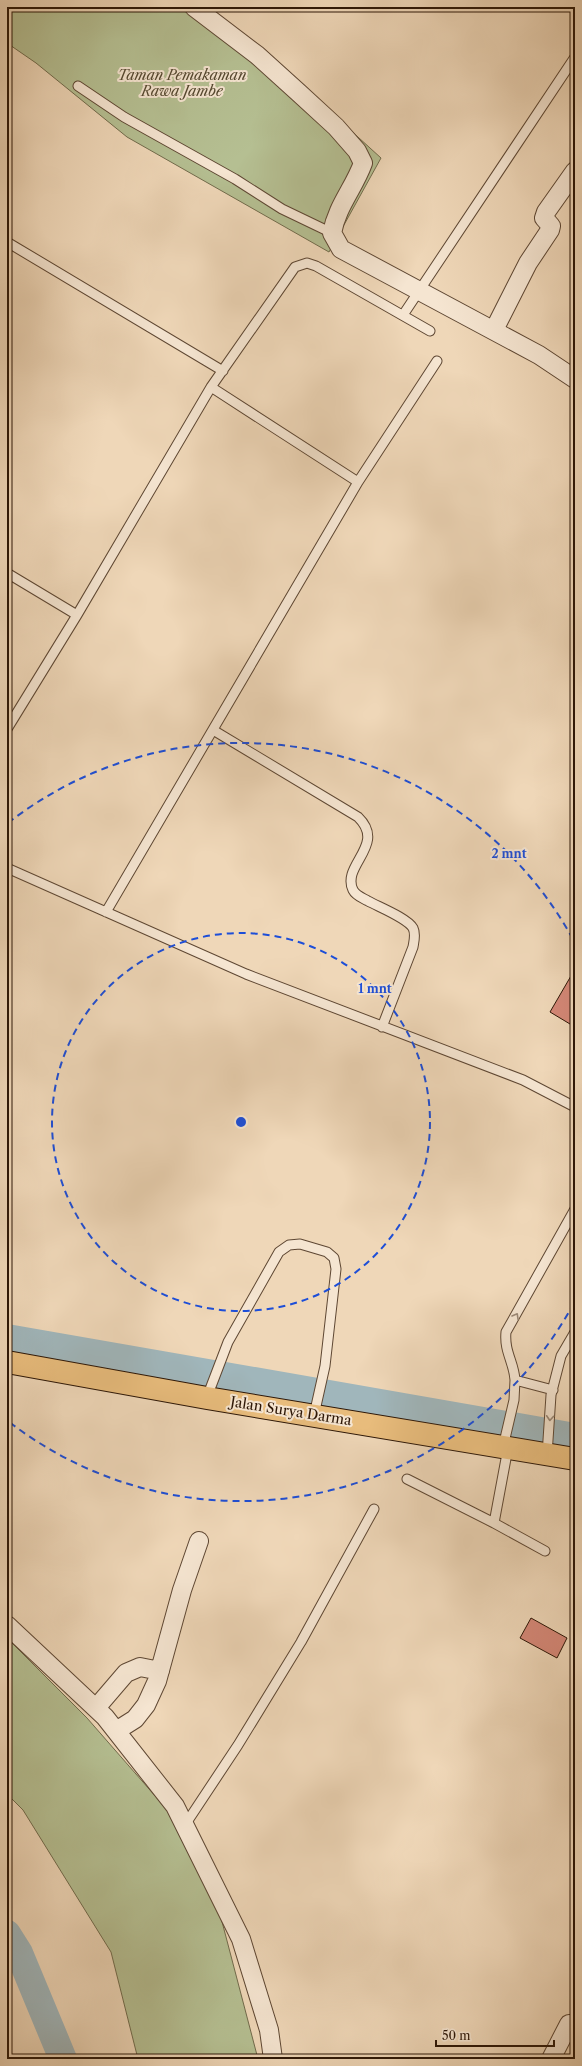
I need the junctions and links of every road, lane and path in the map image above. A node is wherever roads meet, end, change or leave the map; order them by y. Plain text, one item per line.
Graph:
1 (194, 7) edge
2 (575, 57) edge
3 (78, 86) dead end
4 (575, 171) edge
5 (332, 233) junction
6 (7, 242) edge
7 (419, 291) junction
8 (403, 315) junction
9 (494, 330) junction
10 (430, 332) dead end
11 (437, 361) dead end
12 (223, 370) junction
13 (575, 379) edge
14 (211, 387) junction
15 (358, 482) junction
16 (7, 573) edge
17 (76, 616) junction
18 (7, 729) edge
19 (213, 730) junction
20 (7, 868) edge
21 (106, 912) junction
22 (382, 1027) junction
23 (575, 1107) edge
24 (575, 1209) edge
25 (575, 1332) edge
26 (7, 1362) edge
27 (515, 1380) junction
28 (552, 1393) junction
29 (209, 1394) junction
30 (315, 1410) junction
31 (506, 1443) junction
32 (548, 1448) junction
33 (575, 1459) edge
34 (407, 1479) dead end
35 (374, 1509) dead end
36 (494, 1523) junction
37 (199, 1541) dead end
38 (545, 1552) dead end
39 (7, 1625) edge
40 (160, 1671) junction
41 (96, 1708) junction
42 (116, 1731) junction
43 (184, 1825) junction
44 (569, 2024) dead end
45 (273, 2059) edge
46 (551, 2059) edge

1 - 5 street
2 - 7 lane
3 - 5 lane
4 - 9 street
5 - 7 street
6 - 12 lane
7 - 8 lane
7 - 9 street
8 - 10 lane
8 - 12 lane
9 - 13 street
11 - 15 lane
12 - 14 lane
14 - 15 lane
14 - 17 lane
15 - 19 lane
16 - 17 lane
17 - 18 lane
19 - 21 lane
19 - 22 lane
20 - 21 lane
21 - 22 lane
22 - 23 lane
27 -> 24 lane
25 - 28 lane
26 - 29 main road, Jalan Surya Darma
27 - 28 lane
27 - 31 lane
28 -> 32 lane
29 - 30 main road, Jalan Surya Darma
29 - 30 lane
30 - 31 main road, Jalan Surya Darma
31 - 32 main road, Jalan Surya Darma
31 - 36 lane
32 - 33 main road, Jalan Surya Darma
34 - 36 lane
35 - 43 lane
36 - 38 lane
37 - 40 street
39 - 41 street
40 - 41 street
40 - 42 street
41 - 42 street
42 - 43 street
43 - 45 street
44 - 46 street

